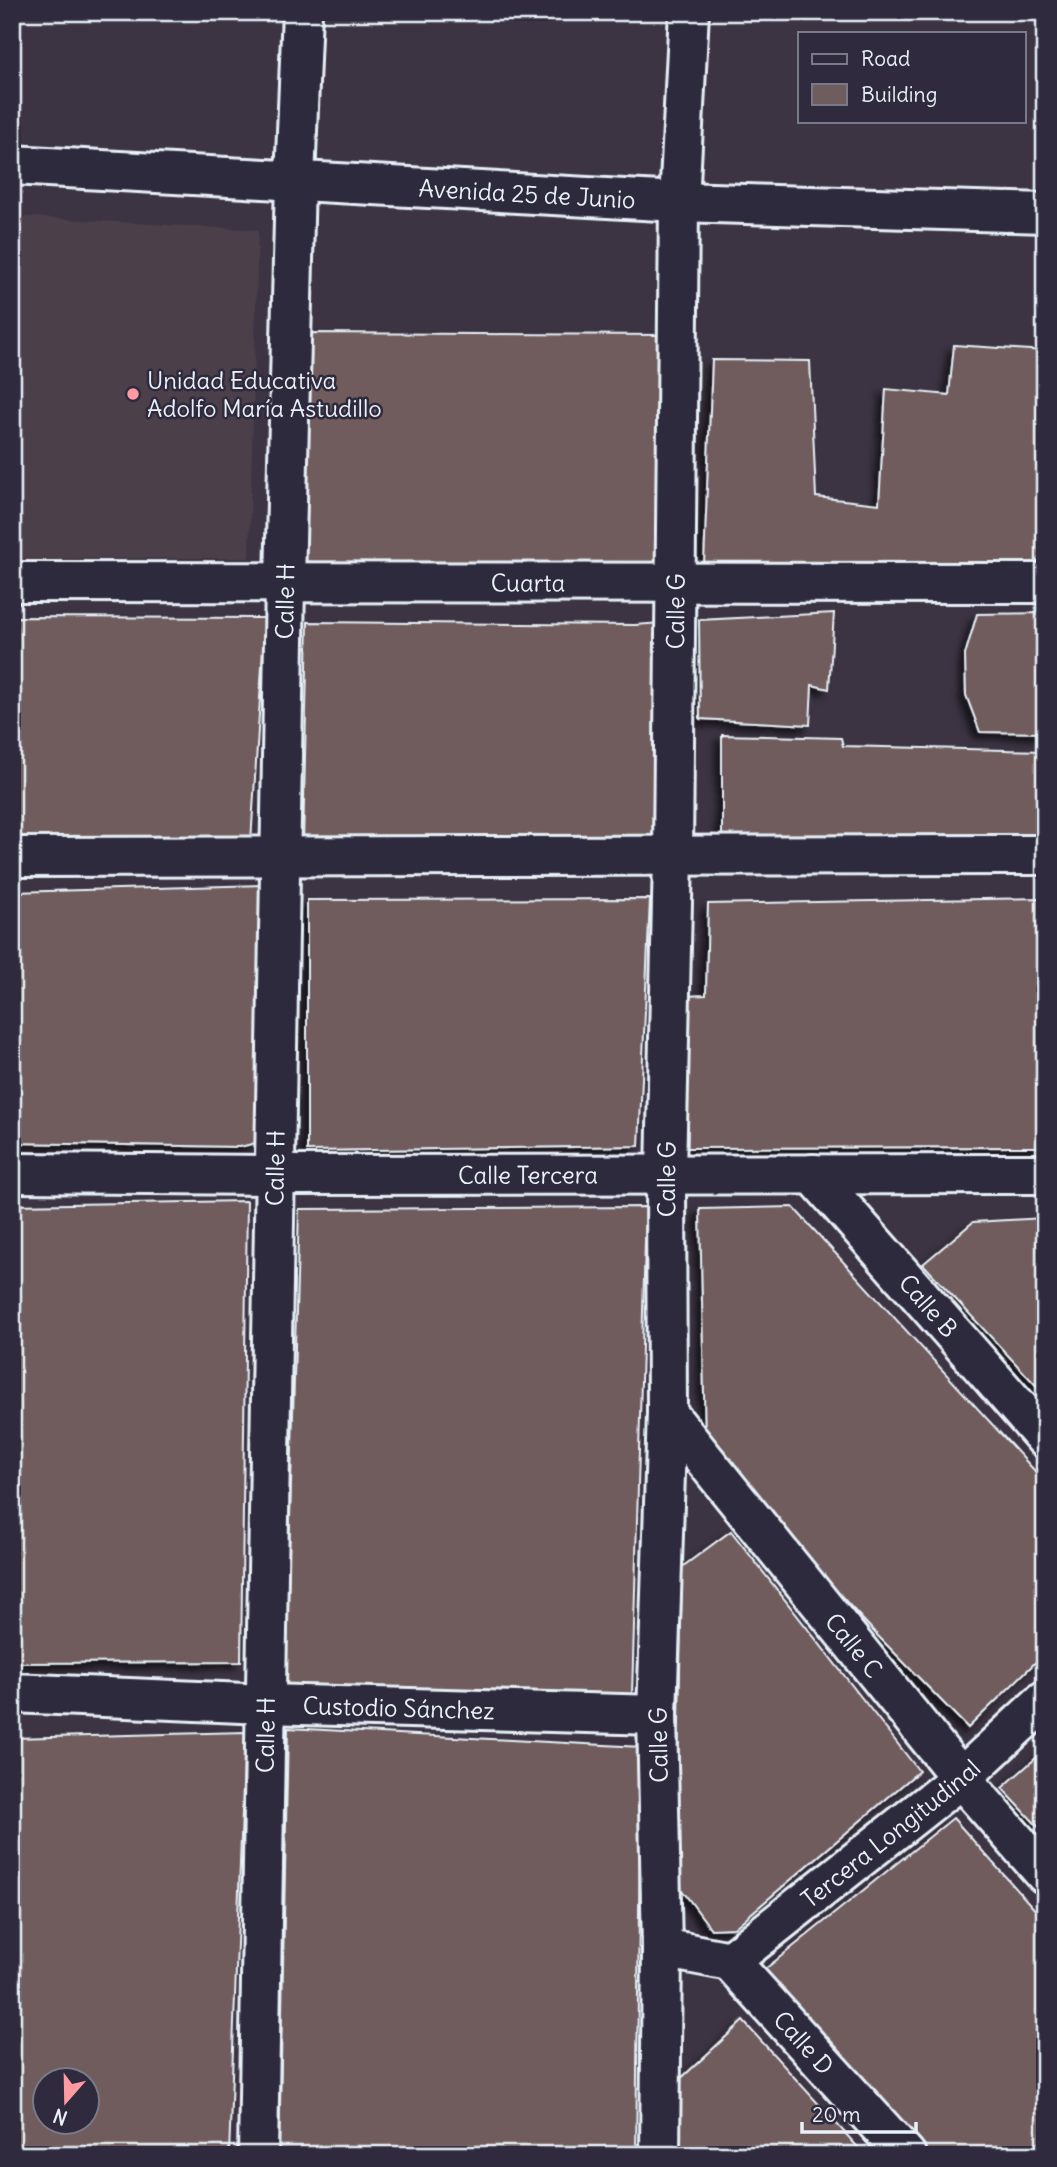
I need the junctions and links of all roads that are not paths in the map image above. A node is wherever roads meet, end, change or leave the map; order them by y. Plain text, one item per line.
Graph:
1 (302, 12) edge
2 (689, 12) edge
3 (12, 164) edge
4 (295, 180) junction
5 (679, 202) junction
6 (1045, 213) edge
7 (12, 582) edge
8 (285, 582) junction
9 (675, 583) junction
10 (1045, 583) edge
11 (1045, 855) edge
12 (281, 856) junction
13 (673, 856) junction
14 (12, 857) edge
15 (12, 1172) edge
16 (666, 1174) junction
17 (813, 1174) junction
18 (1045, 1174) edge
19 (275, 1175) junction
20 (667, 1413) junction
21 (1045, 1438) edge
22 (12, 1693) edge
23 (1045, 1700) edge
24 (266, 1703) junction
25 (657, 1714) junction
26 (961, 1778) junction
27 (1045, 1874) edge
28 (662, 1948) junction
29 (730, 1961) junction
30 (258, 2155) edge
31 (660, 2155) edge
32 (906, 2155) edge

1 - 4 main road, Calle H
2 - 5 main road, Calle G
3 - 4 main road, Avenida 25 de Junio
4 - 5 main road, Avenida 25 de Junio
4 - 8 main road, Calle H
5 - 6 main road, Avenida 25 de Junio
5 - 9 main road, Calle G
7 - 8 main road, Cuarta
8 - 9 main road, Cuarta
8 - 12 main road, Calle H
9 - 10 main road, Cuarta
9 - 13 main road, Calle G
11 - 13 main road
12 - 13 main road
12 - 14 main road
12 - 19 main road, Calle H
13 - 16 main road, Calle G
15 - 19 main road, Calle Tercera
16 - 17 main road, Calle Tercera
16 - 19 main road, Calle Tercera
16 - 20 main road, Calle G
17 - 18 main road, Calle Tercera
17 - 21 main road, Calle B
19 - 24 main road, Calle H
20 - 25 main road, Calle G
20 - 26 main road, Calle C
22 - 24 main road, Custodio Sánchez
23 - 26 main road, Tercera Longitudinal
24 - 25 main road, Custodio Sánchez
24 - 30 main road, Calle H
25 - 28 main road, Calle G
26 - 27 main road, Calle C
26 - 29 main road, Tercera Longitudinal
28 - 29 main road
28 - 31 main road, Calle G
29 - 32 main road, Calle D

